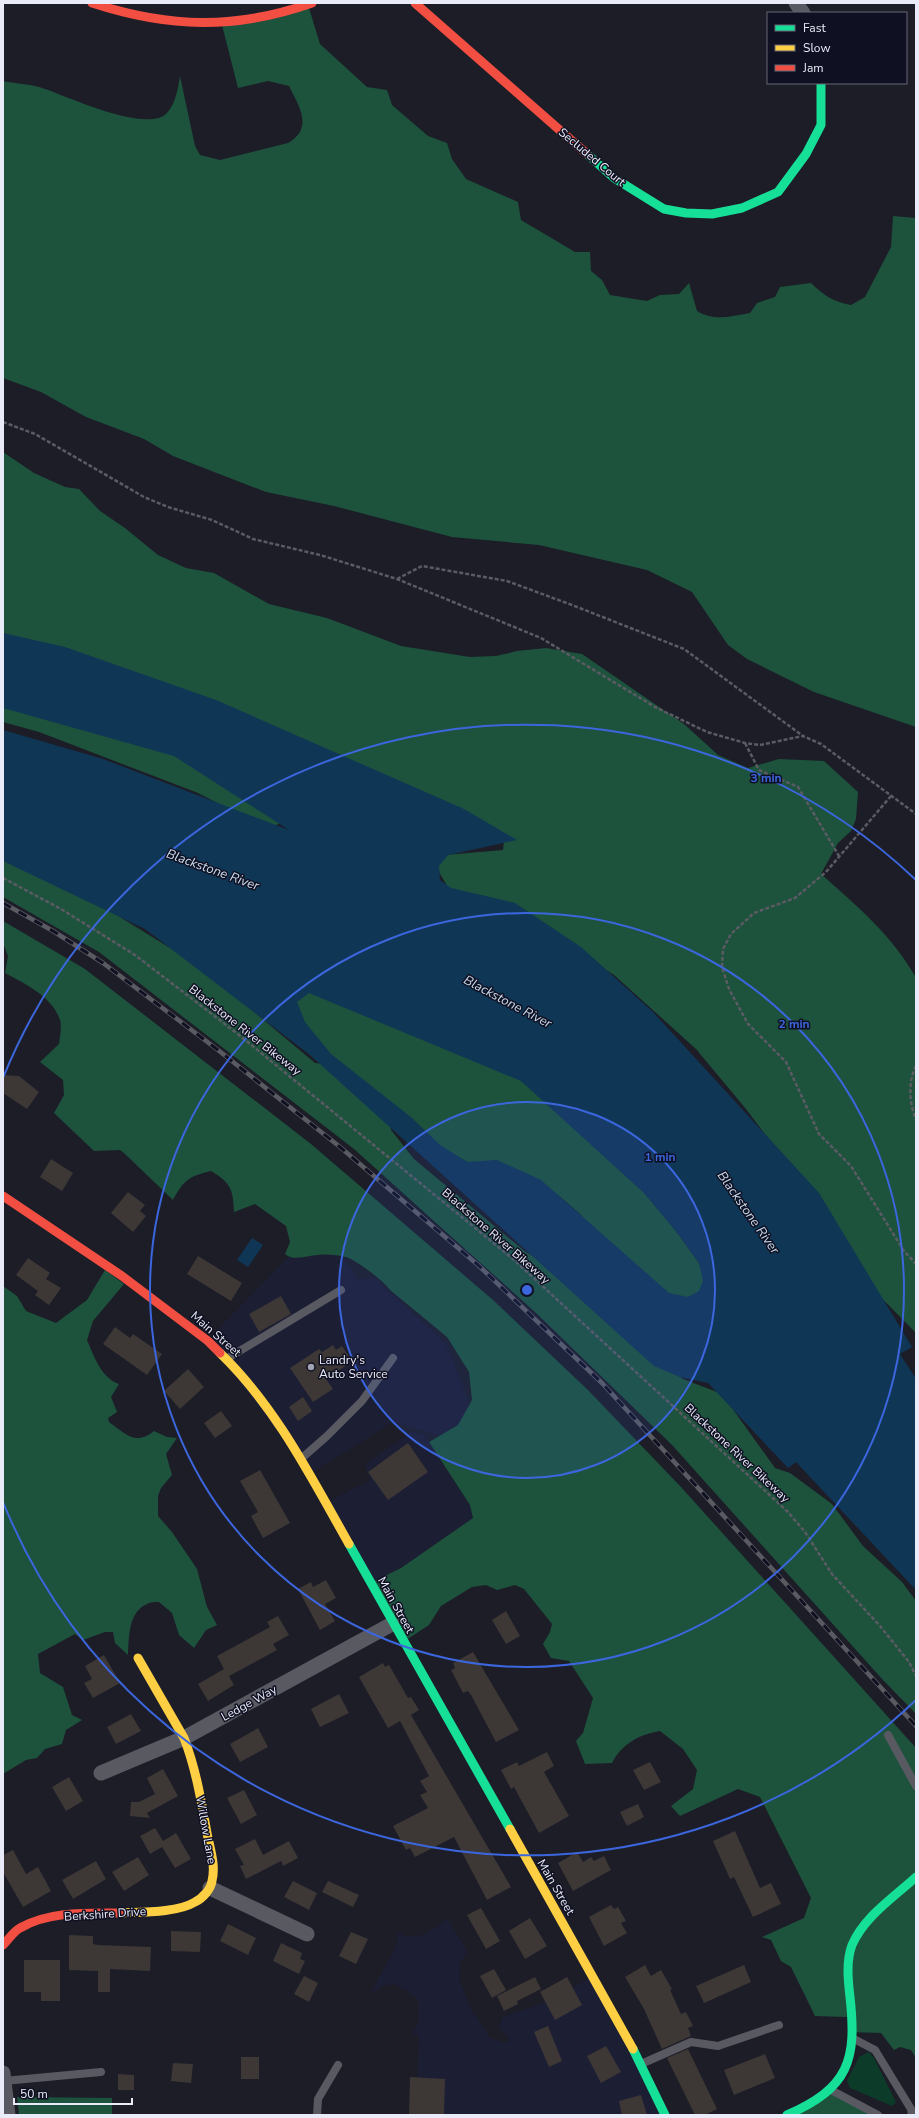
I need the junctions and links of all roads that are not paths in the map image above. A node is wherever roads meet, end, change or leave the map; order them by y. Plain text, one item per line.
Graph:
1 (92, 3) edge
2 (312, 3) edge
3 (416, 3) edge
4 (796, 3) edge
5 (802, 12) edge
6 (821, 84) edge
7 (3, 1196) edge
8 (341, 1290) dead end
9 (393, 1358) dead end
10 (227, 1359) junction
11 (301, 1458) junction
12 (392, 1624) junction
13 (138, 1658) dead end
14 (888, 1735) dead end
15 (184, 1738) junction
16 (101, 1773) dead end
17 (916, 1786) edge
18 (916, 1877) edge
19 (210, 1888) junction
20 (307, 1934) dead end
21 (4, 1939) edge
22 (779, 2025) dead end
23 (853, 2039) junction
24 (641, 2064) junction
25 (338, 2065) dead end
26 (101, 2072) dead end
27 (3, 2077) edge
28 (831, 2089) junction
29 (8, 2115) edge
30 (317, 2115) edge
31 (665, 2115) edge
32 (787, 2115) edge
33 (878, 2115) edge
34 (912, 2115) edge

1 - 2 street
3 - 6 street, Secluded Court
4 - 5 street
7 - 10 street, Main Street
8 - 10 lane
9 - 11 lane
10 - 11 street, Main Street
11 - 12 street, Main Street
12 - 15 street, Ledge Way
12 - 24 street, Main Street
13 - 15 street
14 - 17 lane
15 - 16 street, Ledge Way
15 - 19 street, Willow Lane
18 - 23 street
19 - 20 street
19 - 21 street, Berkshire Drive
22 - 24 lane
23 - 28 street
23 - 34 lane
24 - 31 street, Main Street
25 - 30 lane
26 - 27 lane
27 - 29 street
28 - 32 street
28 - 33 lane

